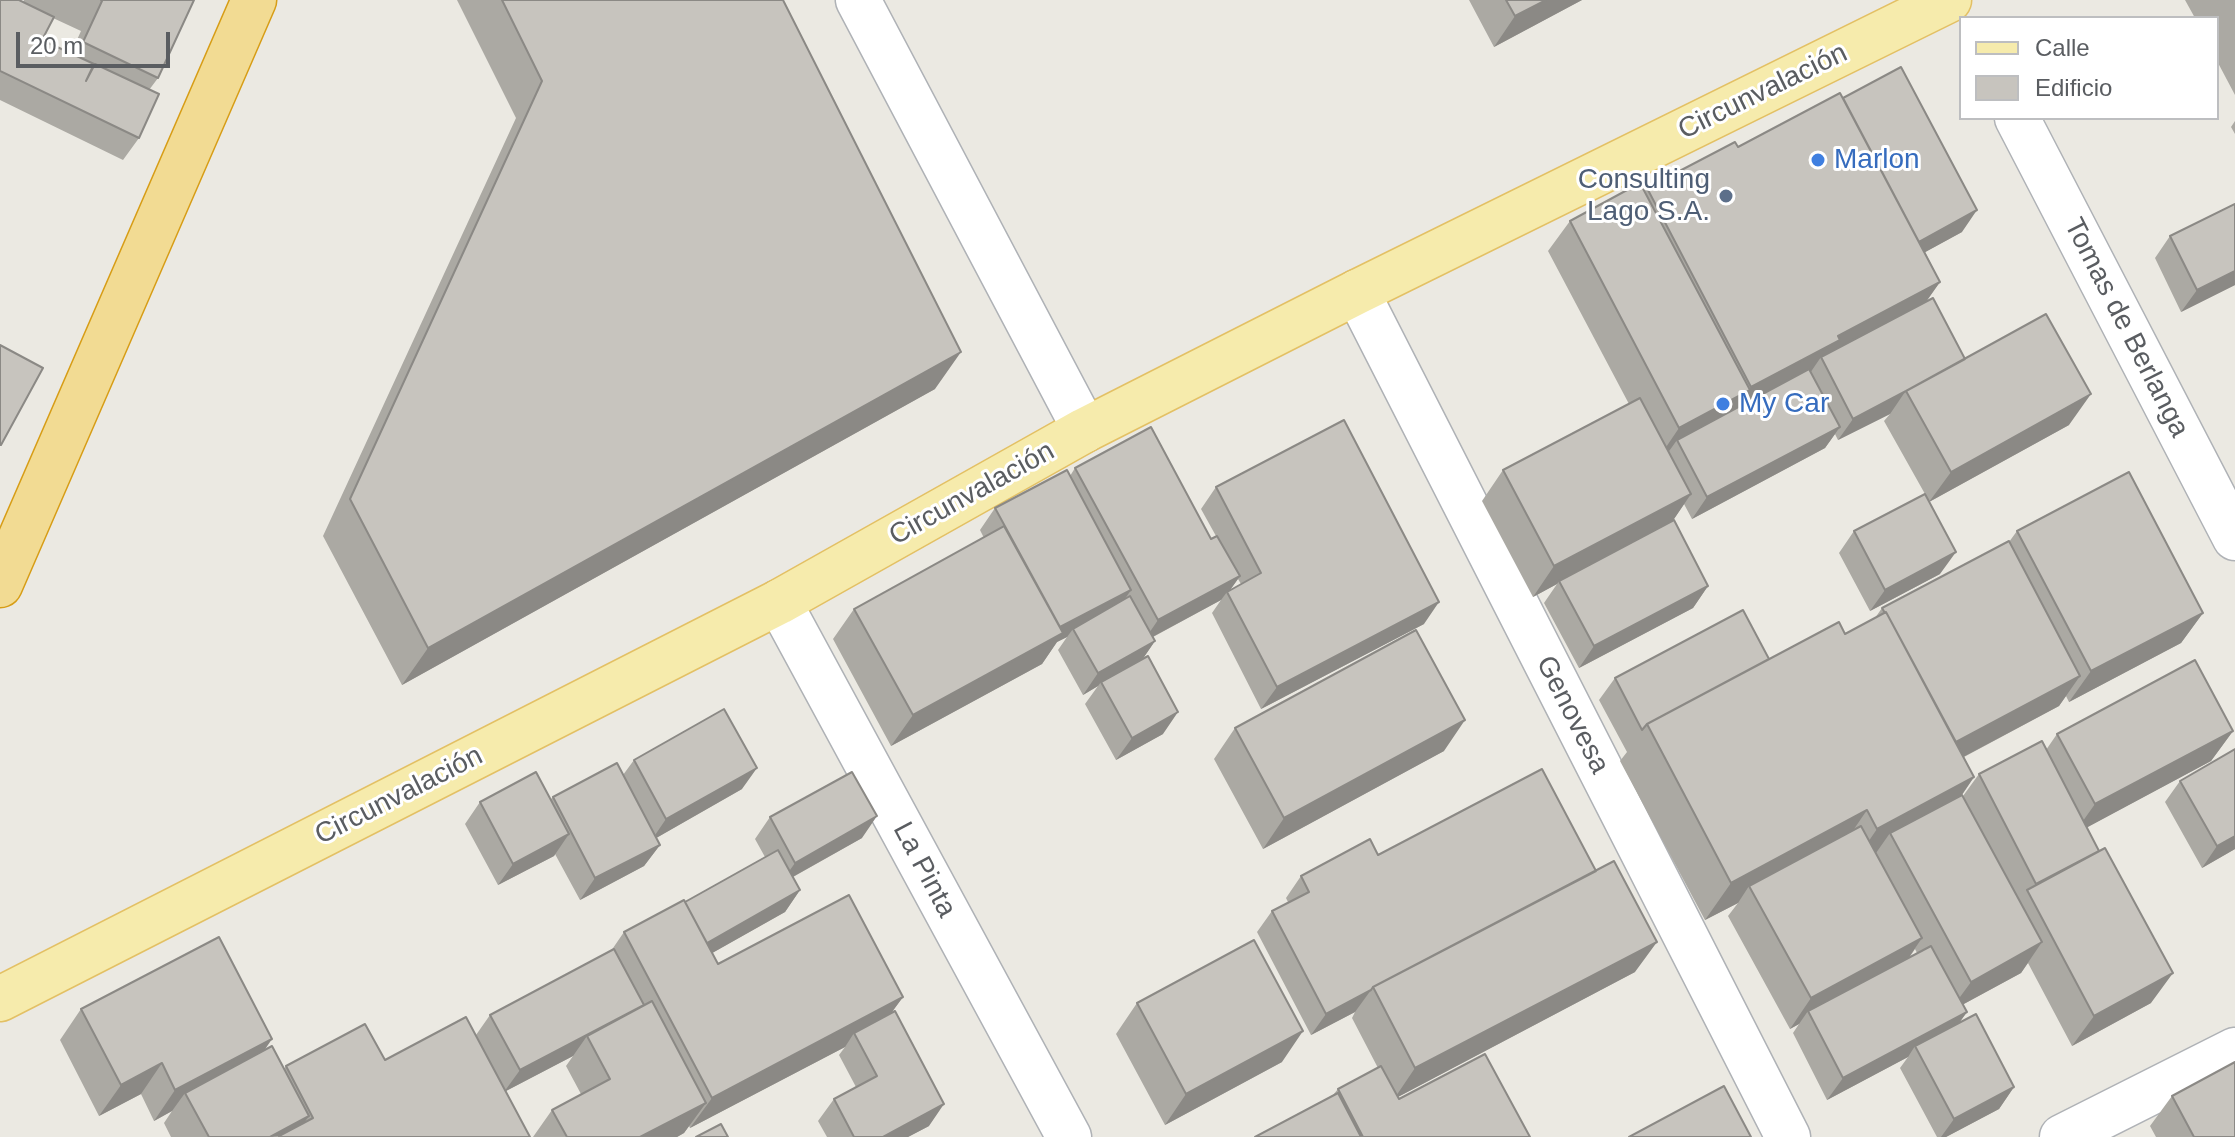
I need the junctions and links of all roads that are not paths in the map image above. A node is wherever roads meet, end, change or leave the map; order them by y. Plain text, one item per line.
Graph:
1 (254, 0) edge
2 (858, 0) edge
3 (1949, 0) edge
4 (2018, 120) edge
5 (1357, 292) junction
6 (1085, 430) junction
7 (2235, 538) edge
8 (0, 585) edge
9 (779, 602) junction
10 (0, 999) edge
11 (2235, 1050) edge
12 (1069, 1137) edge
13 (1788, 1137) edge
14 (2062, 1137) edge

1 - 8 highway
2 - 6 street
3 - 5 main road, Circunvalación
4 - 7 street, Tomas de Berlanga
5 - 6 main road, Circunvalación
5 - 13 street, Genovesa
6 - 9 main road, Circunvalación
9 - 10 main road, Circunvalación
9 - 12 street, La Pinta
11 - 14 street

